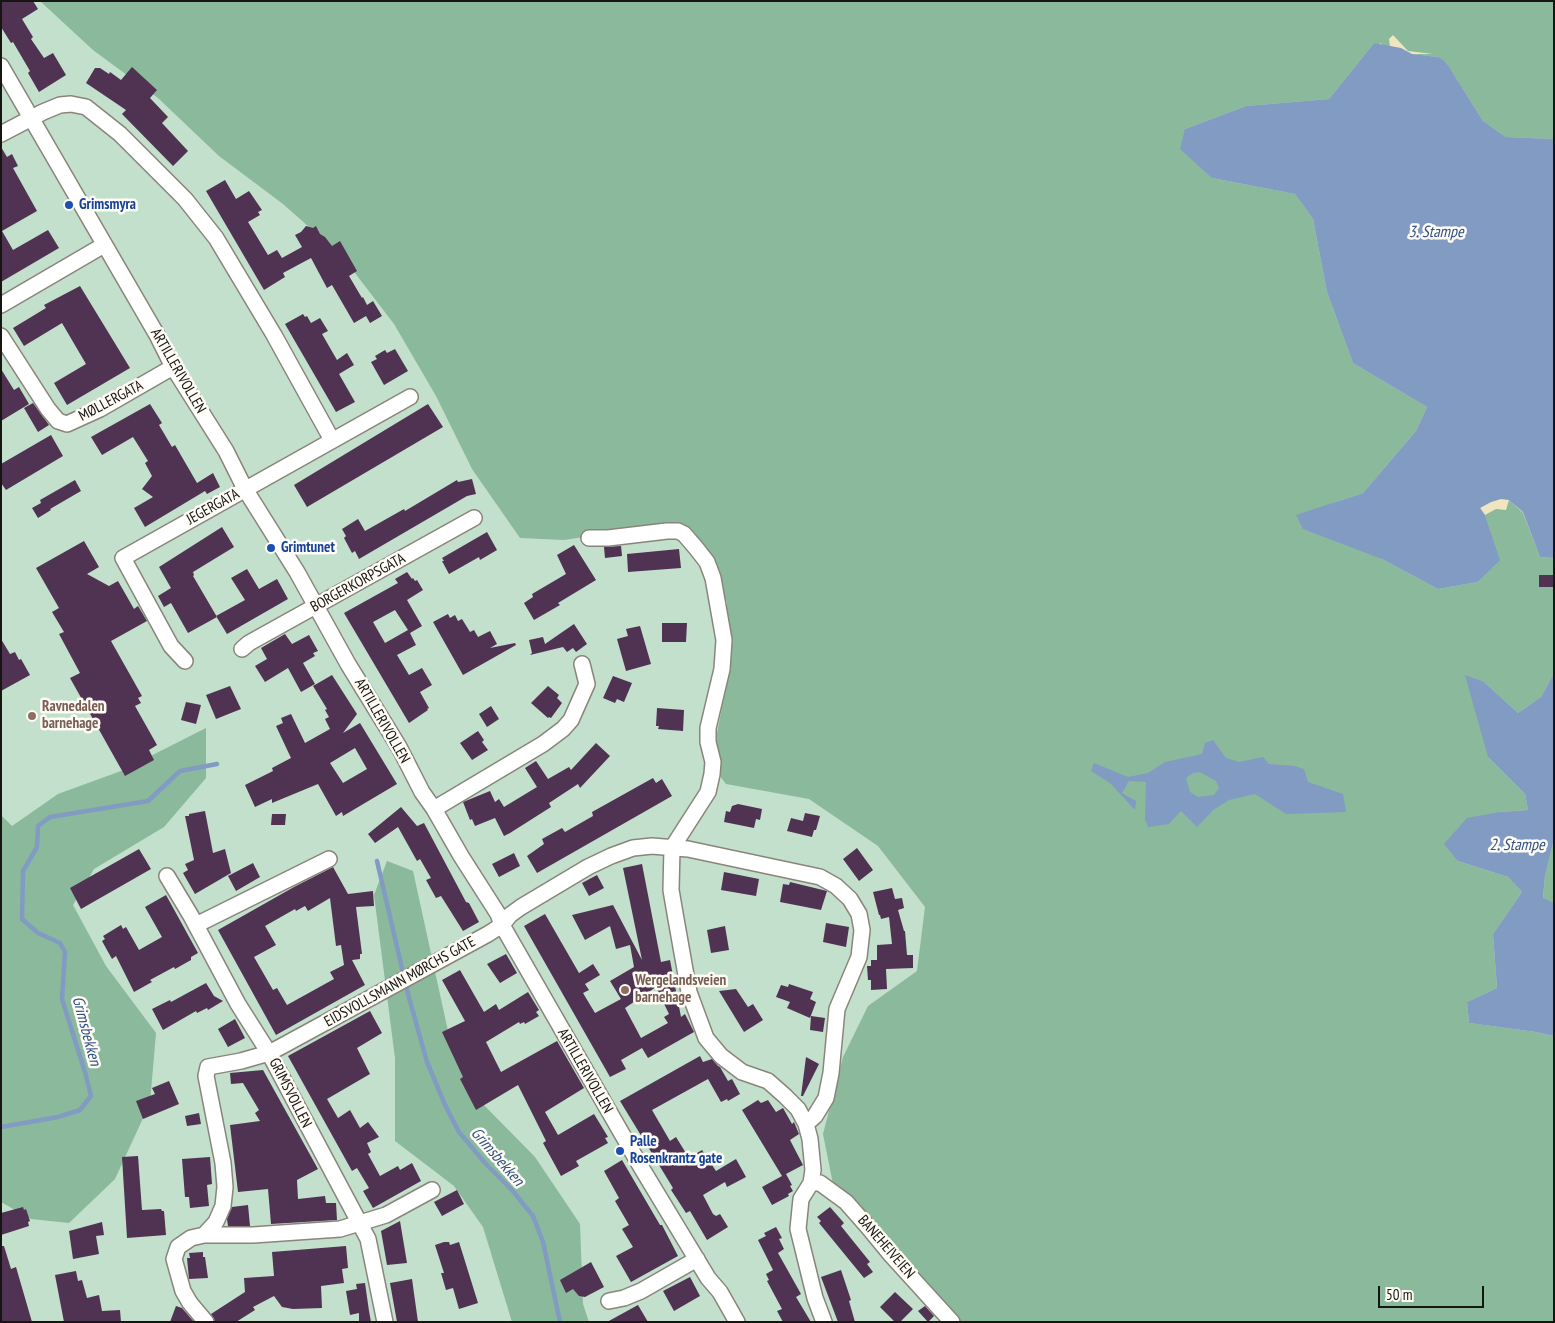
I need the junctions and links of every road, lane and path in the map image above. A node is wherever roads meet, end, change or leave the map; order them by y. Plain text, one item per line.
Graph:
1 (1, 66) edge
2 (31, 118) junction
3 (1, 134) edge
4 (104, 245) junction
5 (1, 304) edge
6 (1, 336) edge
7 (173, 366) junction
8 (410, 397) dead end
9 (332, 440) junction
10 (245, 489) junction
11 (474, 518) dead end
12 (589, 538) dead end
13 (315, 606) junction
14 (242, 649) dead end
15 (184, 661) dead end
16 (582, 664) dead end
17 (434, 809) junction
18 (672, 848) junction
19 (329, 859) dead end
20 (167, 876) dead end
21 (502, 925) junction
22 (196, 926) junction
23 (269, 1053) junction
24 (806, 1124) junction
25 (812, 1183) junction
26 (432, 1190) dead end
27 (360, 1223) junction
28 (204, 1235) junction
29 (697, 1259) junction
30 (609, 1301) dead end
31 (206, 1322) edge
32 (385, 1322) edge
33 (736, 1322) edge
34 (824, 1322) edge
35 (952, 1322) edge

1 - 2 street, ARTILLERIVOLLEN
2 - 3 street
2 - 4 street, ARTILLERIVOLLEN
2 - 9 street
4 - 5 street
4 - 7 street, ARTILLERIVOLLEN
6 - 7 street, MØLLERGATA
7 - 10 street, ARTILLERIVOLLEN
8 - 9 street, JEGERGATA
9 - 10 street, JEGERGATA
10 - 13 street, ARTILLERIVOLLEN
10 - 15 street, JEGERGATA
11 - 13 street, BORGERKORPSGATA
12 - 18 street
13 - 14 street, BORGERKORPSGATA
13 - 17 street, ARTILLERIVOLLEN
16 - 17 street
17 - 21 street, ARTILLERIVOLLEN
18 - 21 street, EIDSVOLLSMANN MØRCHS GATE
18 - 24 street
18 - 24 street, EIDSVOLLSMANN MØRCHS GATE
19 - 22 street
20 - 22 street, GRIMSVOLLEN
21 - 23 street, EIDSVOLLSMANN MØRCHS GATE
21 - 29 street, ARTILLERIVOLLEN
22 - 23 street, GRIMSVOLLEN
23 - 27 street, GRIMSVOLLEN
23 - 28 street, EIDSVOLLSMANN MØRCHS GATE
24 - 25 street
25 - 34 street
25 - 35 street, BANEHEIVEIEN
26 - 27 street
27 - 28 street
27 - 32 street, GRIMSVOLLEN
28 - 31 street
29 - 30 street
29 - 33 street, ARTILLERIVOLLEN

